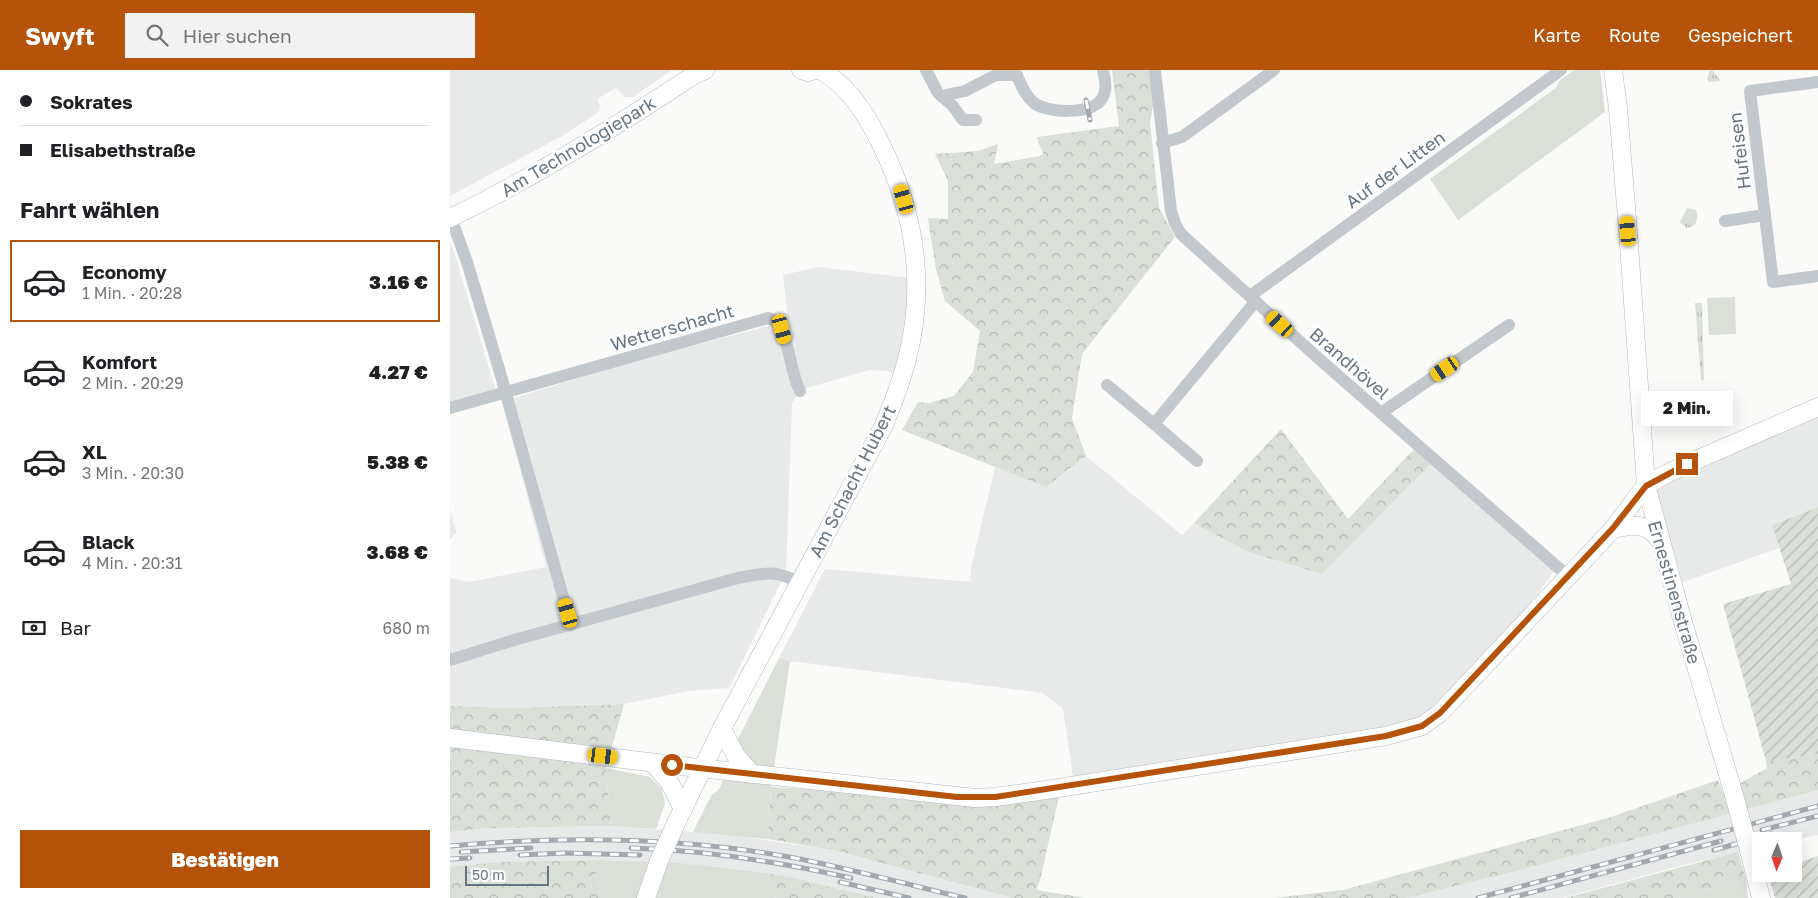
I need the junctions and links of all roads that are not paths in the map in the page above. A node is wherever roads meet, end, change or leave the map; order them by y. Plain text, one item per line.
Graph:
1 (704, 70) edge
2 (801, 70) edge
3 (816, 70) edge
4 (820, 70) edge
5 (926, 70) edge
6 (1103, 70) edge
7 (1155, 70) edge
8 (1274, 70) edge
9 (1561, 70) edge
10 (1614, 70) edge
11 (1016, 73) edge
12 (1818, 82) edge
13 (965, 91) junction
14 (941, 96) junction
15 (958, 113) junction
16 (976, 120) dead end
17 (1162, 143) junction
18 (1765, 215) junction
19 (451, 218) edge
20 (1725, 221) dead end
21 (1818, 276) edge
22 (1253, 299) junction
23 (1509, 325) dead end
24 (1107, 385) dead end
25 (800, 391) dead end
26 (506, 392) junction
27 (1818, 407) edge
28 (450, 408) edge
29 (1382, 413) junction
30 (1154, 424) junction
31 (1198, 461) dead end
32 (1646, 486) junction
33 (1613, 528) junction
34 (1661, 543) junction
35 (1569, 577) junction
36 (799, 583) junction
37 (571, 624) junction
38 (450, 660) edge
39 (722, 728) junction
40 (450, 738) edge
41 (653, 763) junction
42 (702, 768) junction
43 (752, 774) junction
44 (680, 814) junction
45 (646, 897) edge
46 (1761, 898) edge

1 - 19 street, Am Technologiepark
2 - 3 street
4 - 36 street, Am Schacht Hubert
5 - 14 street
6 - 11 street
7 - 17 street, Brandhövel
8 - 17 street
9 - 22 street, Auf der Litten
10 - 32 street, Ernestinenstraße
11 - 13 street
12 - 18 street, Hufeisen
13 - 14 street
13 - 15 street
14 - 15 street
15 - 16 street
17 - 22 street, Brandhövel
18 - 20 street
18 - 21 street, Hufeisen
19 - 26 street
22 - 29 street, Brandhövel
22 - 30 street, Auf der Litten
23 - 29 street
24 - 30 street
25 - 26 street, Wetterschacht
26 - 28 street
26 - 37 street
27 - 32 street
29 - 35 street, Brandhövel
30 - 31 street
32 - 33 street
32 - 34 street, Ernestinenstraße
33 - 34 street
33 - 35 street
34 - 46 street, Ernestinenstraße, bridge
35 - 43 street
36 - 37 street
36 - 39 street, Am Schacht Hubert
37 - 38 street
39 - 42 street, Am Schacht Hubert
39 - 43 street
40 - 41 street
41 - 42 street
41 - 44 street
42 - 43 street
42 - 44 street, Am Schacht Hubert
44 - 45 street, Am Schacht Hubert, bridge

